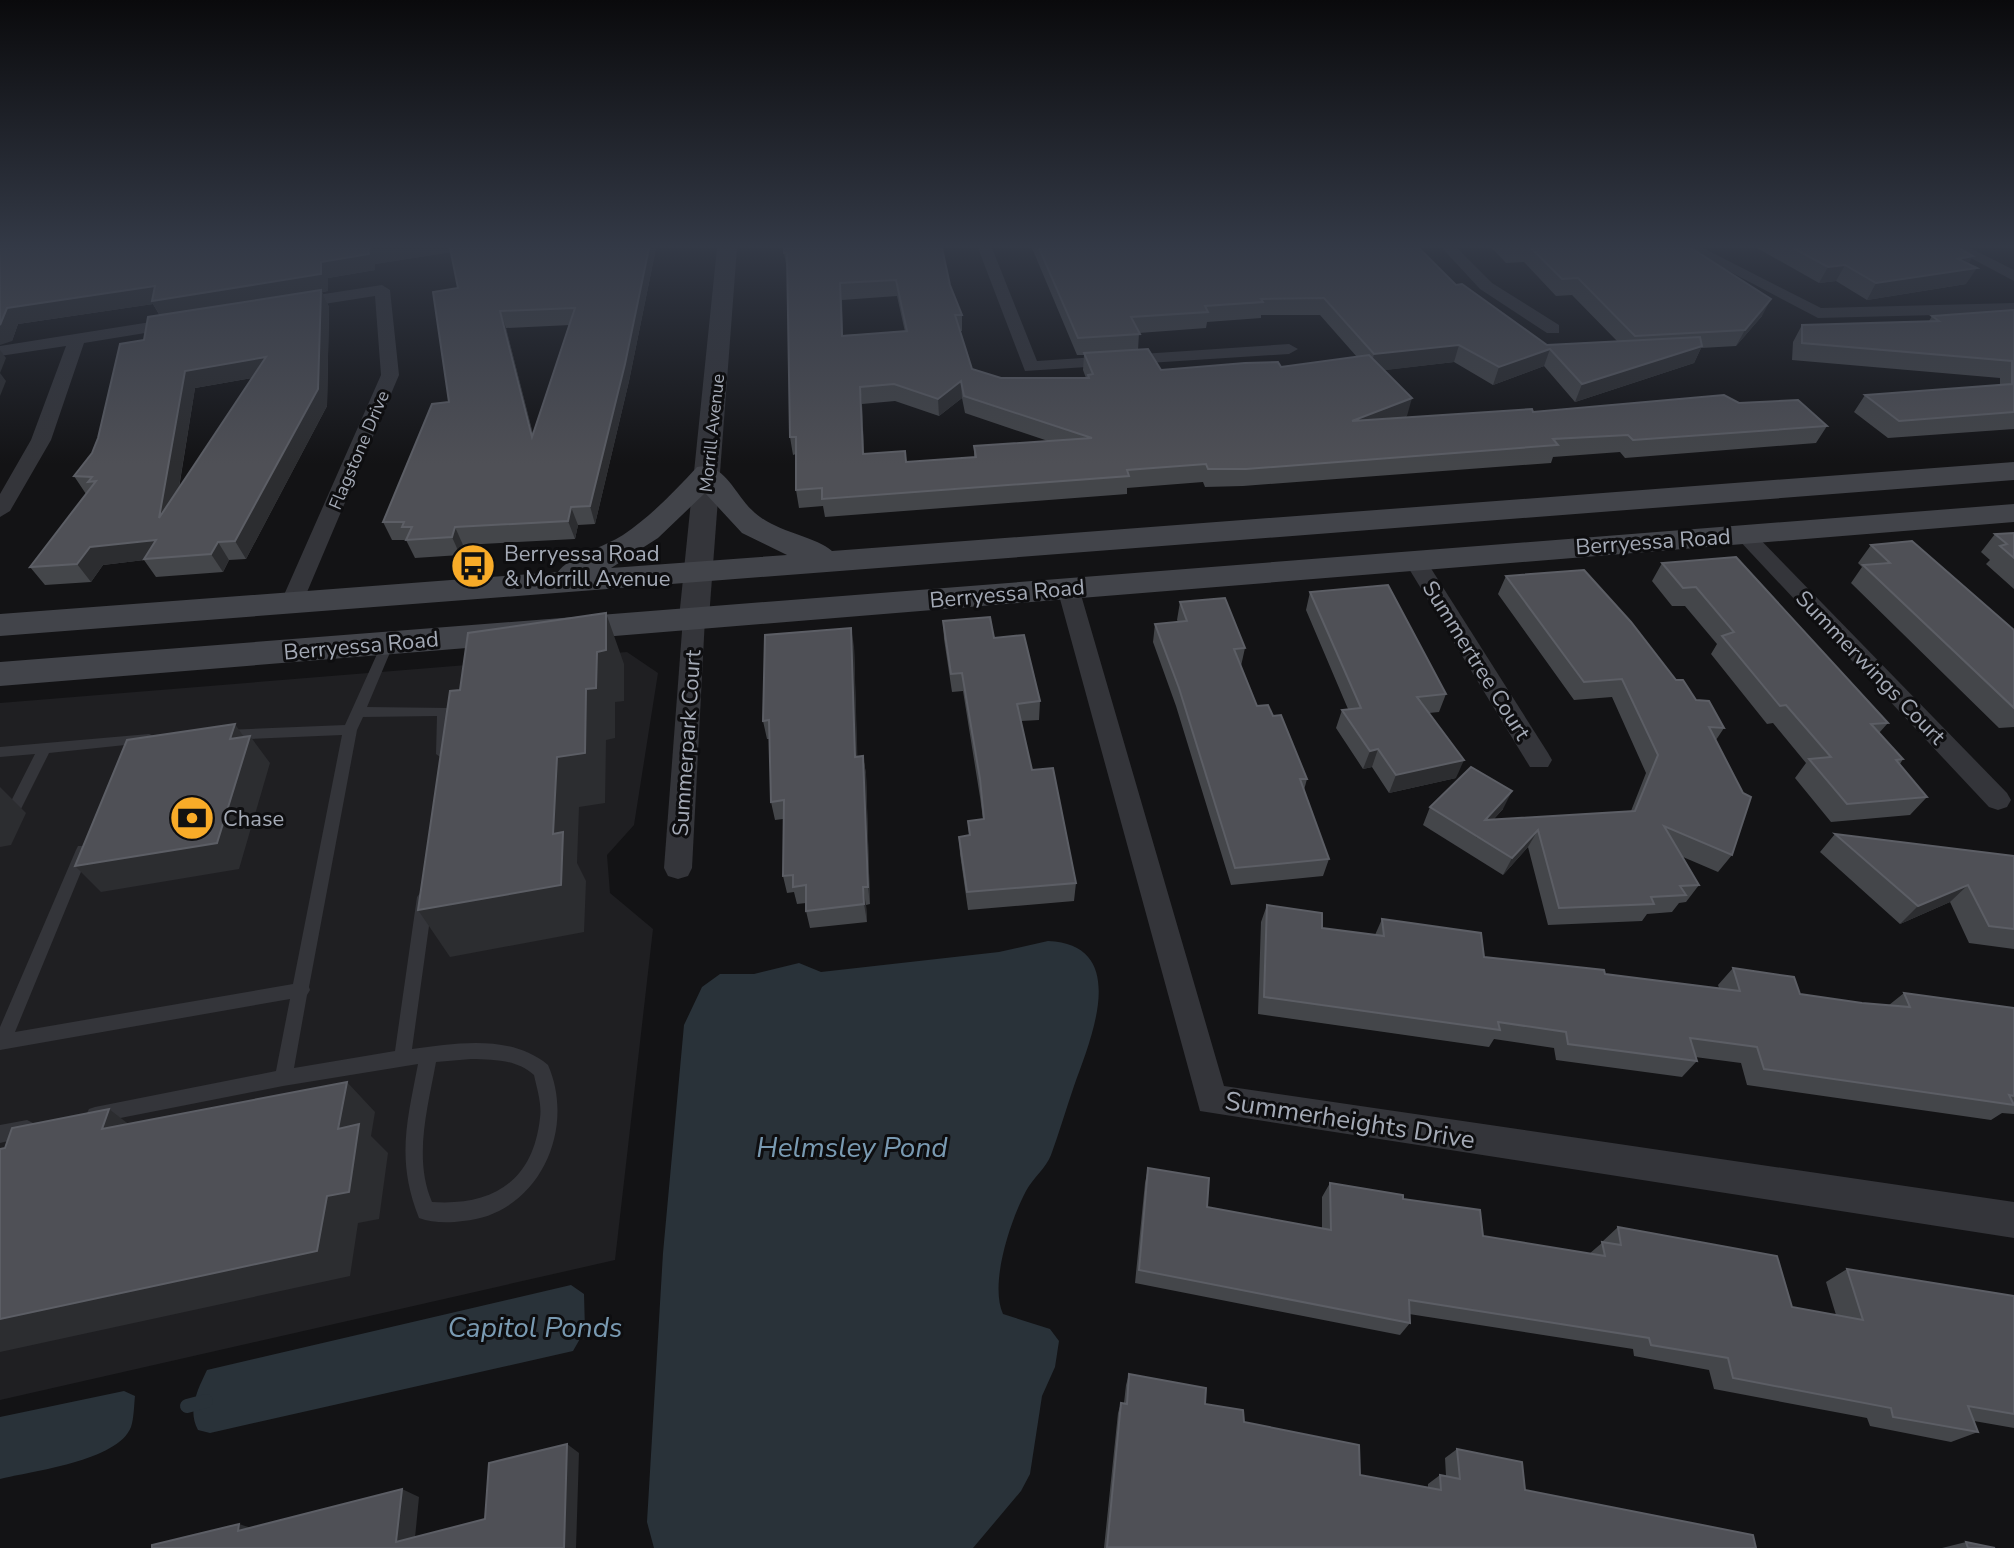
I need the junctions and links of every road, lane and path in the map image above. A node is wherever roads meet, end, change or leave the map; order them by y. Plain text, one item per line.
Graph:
1 (191, 320) edge
2 (385, 320) edge
3 (721, 320) edge
4 (1013, 320) edge
5 (1539, 320) edge
6 (1553, 329) dead end
7 (77, 338) junction
8 (1289, 349) dead end
9 (0, 351) edge
10 (2014, 471) edge
11 (707, 473) junction
12 (0, 511) edge
13 (2014, 513) edge
14 (1744, 534) junction
15 (1414, 559) junction
16 (839, 561) junction
17 (699, 572) junction
18 (533, 586) junction
19 (1068, 588) junction
20 (291, 604) junction
21 (191, 612) junction
22 (694, 618) junction
23 (0, 625) edge
24 (0, 642) edge
25 (388, 643) junction
26 (0, 674) edge
27 (359, 712) junction
28 (350, 730) junction
29 (208, 736) edge
30 (161, 738) edge
31 (45, 747) junction
32 (0, 752) edge
33 (1539, 760) dead end
34 (443, 767) edge
35 (1998, 800) dead end
36 (11, 815) dead end
37 (87, 841) edge
38 (678, 868) dead end
39 (429, 875) edge
40 (302, 990) junction
41 (1, 1042) edge
42 (428, 1056) junction
43 (402, 1060) junction
44 (283, 1078) junction
45 (74, 1120) edge
46 (45, 1125) edge
47 (0, 1134) edge
48 (2014, 1220) edge

1 - 7 street
2 - 20 street, Flagstone Drive
3 - 11 street, Morrill Avenue
4 - 8 street
5 - 6 street
7 - 9 street
7 - 12 street
10 - 16 main road, Berryessa Road
11 - 16 main road
11 - 17 street, Morrill Avenue
11 - 18 main road
13 - 14 main road, Berryessa Road
14 - 15 main road, Berryessa Road
14 - 35 street, Summerwings Court
15 - 19 main road, Berryessa Road
15 - 33 street, Summertree Court
16 - 17 main road, Berryessa Road
17 - 18 main road, Berryessa Road
17 - 22 street, Morrill Avenue
18 - 20 main road, Berryessa Road
19 - 22 main road, Berryessa Road
19 - 48 street, Summerheights Drive
20 - 21 main road, Berryessa Road
21 - 23 main road, Berryessa Road
21 - 24 main road
22 - 25 main road, Berryessa Road
22 - 38 street, Summerpark Court
25 - 26 main road, Berryessa Road
25 - 27 lane
27 - 28 lane
27 - 34 lane
28 - 29 lane
28 - 40 lane
30 - 31 lane
31 - 32 lane
31 - 36 lane
37 - 41 lane
39 - 43 lane
40 - 41 lane
40 - 44 lane
42 - 42 lane
42 - 43 lane
43 - 44 lane
44 - 45 lane
46 - 47 lane

